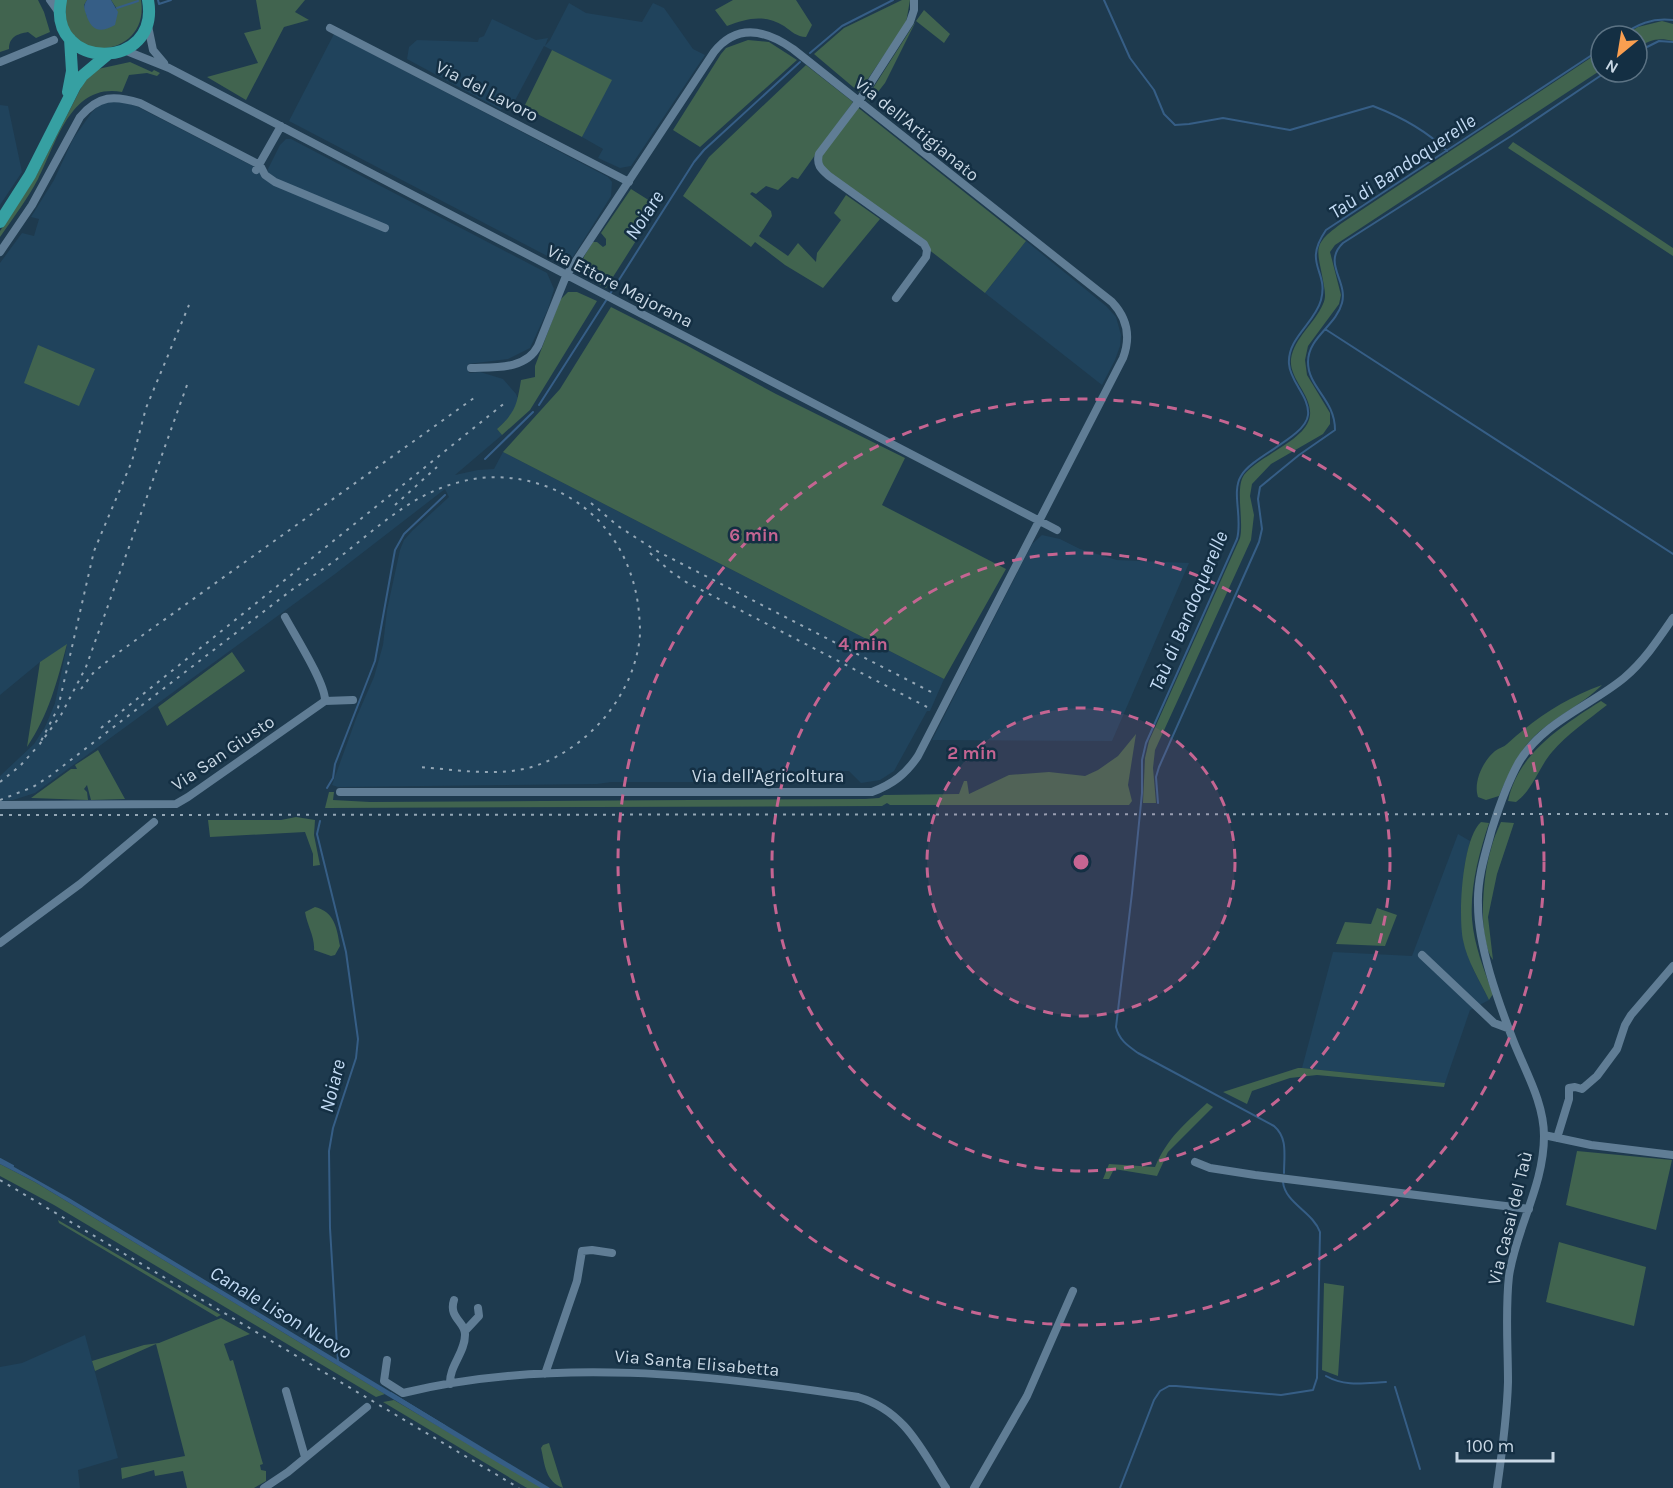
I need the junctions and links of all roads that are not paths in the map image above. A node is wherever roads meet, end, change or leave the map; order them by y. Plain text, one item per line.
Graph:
1 (50, 0) edge
2 (61, 0) edge
3 (148, 0) edge
4 (914, 0) edge
5 (60, 15) junction
6 (147, 23) junction
7 (330, 28) dead end
8 (70, 39) junction
9 (54, 40) dead end
10 (124, 50) junction
11 (107, 55) junction
12 (0, 62) edge
13 (169, 68) junction
14 (859, 101) junction
15 (65, 102) junction
16 (281, 126) junction
17 (258, 167) junction
18 (629, 182) junction
19 (0, 222) edge
20 (385, 228) dead end
21 (0, 252) edge
22 (566, 276) junction
23 (896, 298) dead end
24 (471, 368) dead end
25 (1038, 520) junction
26 (1057, 530) dead end
27 (285, 617) dead end
28 (1673, 618) edge
29 (353, 700) dead end
30 (326, 701) junction
31 (340, 792) dead end
32 (0, 805) edge
33 (154, 822) dead end
34 (0, 943) edge
35 (1422, 955) dead end
36 (1673, 966) edge
37 (1510, 1029) junction
38 (1544, 1135) junction
39 (1557, 1138) junction
40 (1673, 1155) edge
41 (1195, 1162) dead end
42 (1529, 1209) junction
43 (612, 1253) dead end
44 (1073, 1291) dead end
45 (454, 1300) dead end
46 (478, 1308) dead end
47 (465, 1330) junction
48 (387, 1360) dead end
49 (545, 1374) junction
50 (450, 1384) junction
51 (286, 1391) dead end
52 (367, 1407) dead end
53 (304, 1457) junction
54 (264, 1488) edge
55 (946, 1488) edge
56 (974, 1488) edge
57 (1497, 1488) edge

1 - 5 street
2 - 5 highway
3 - 6 highway
4 - 14 street
5 - 8 highway
6 - 10 highway
6 - 13 street, Via Ettore Majorana
7 - 18 street, Via del Lavoro
8 - 11 highway
8 - 15 highway
9 - 12 street
10 - 11 highway
10 - 13 street, Via Ettore Majorana
11 - 15 highway
13 - 16 street, Via Ettore Majorana
14 - 18 street, Via dell'Artigianato
14 - 23 street
14 - 25 street, Via dell'Artigianato
15 - 19 highway
16 - 17 street
16 - 22 street, Via Ettore Majorana
17 - 20 street
17 - 21 street
18 - 22 street, Via dell'Artigianato
22 - 24 street, Via dell'Artigianato
22 - 25 street, Via Ettore Majorana
25 - 26 street, Via Ettore Majorana
25 - 31 street, Via dell'Agricoltura
27 - 30 street
28 - 37 street, Via Casai del Taù
29 - 30 street
30 - 32 street, Via San Giusto
33 - 34 street
35 - 37 street
36 - 39 street
37 - 38 street, Via Casai del Taù
38 - 39 street
38 - 42 street, Via Casai del Taù
39 - 40 street
41 - 42 street
42 - 57 street, Via Casai del Taù
43 - 49 street
44 - 56 street
45 - 47 street
46 - 47 street
47 - 50 street
48 - 50 street, Via Santa Elisabetta
49 - 50 street, Via Santa Elisabetta
49 - 55 street, Via Santa Elisabetta
51 - 53 street
52 - 53 street
53 - 54 street

